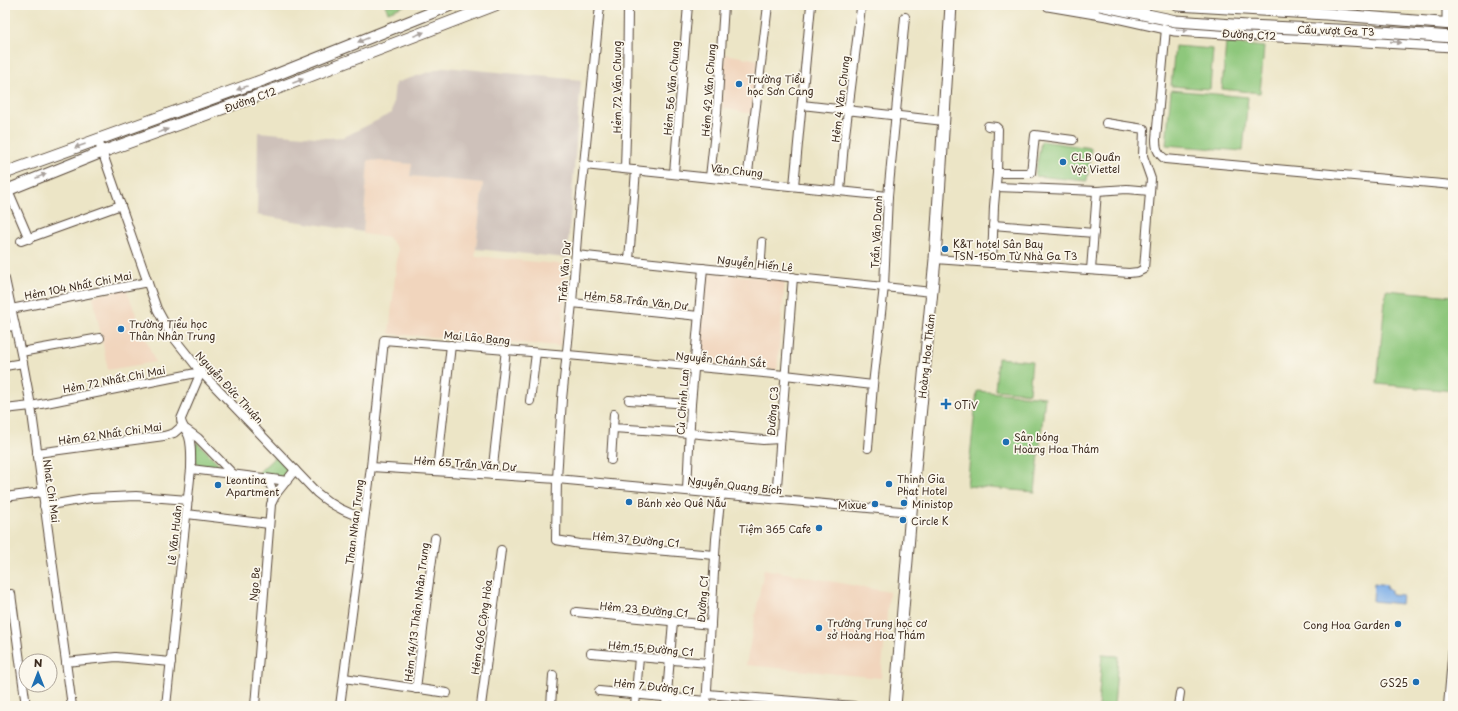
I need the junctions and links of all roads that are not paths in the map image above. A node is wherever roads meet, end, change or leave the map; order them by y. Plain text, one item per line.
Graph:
1 (451, 5) edge
2 (495, 5) edge
3 (600, 5) edge
4 (628, 5) edge
5 (688, 5) edge
6 (724, 5) edge
7 (768, 5) edge
8 (811, 5) edge
9 (951, 5) edge
10 (1048, 5) edge
11 (1100, 5) edge
12 (1135, 5) edge
13 (1177, 5) edge
14 (1442, 5) edge
15 (1448, 5) edge
16 (860, 8) dead end
17 (1326, 14) junction
18 (905, 17) dead end
19 (1449, 25) edge
20 (1166, 28) junction
21 (1319, 38) junction
22 (1453, 38) edge
23 (1453, 46) edge
24 (802, 105) junction
25 (848, 111) junction
26 (896, 116) junction
27 (944, 122) junction
28 (1106, 123) dead end
29 (988, 126) dead end
30 (98, 140) junction
31 (1073, 140) dead end
32 (102, 152) junction
33 (584, 165) junction
34 (625, 168) junction
35 (636, 170) junction
36 (5, 173) edge
37 (674, 173) junction
38 (997, 173) junction
39 (710, 177) junction
40 (747, 181) junction
41 (1453, 185) edge
42 (794, 186) junction
43 (996, 187) junction
44 (7, 190) edge
45 (1097, 191) junction
46 (1150, 191) junction
47 (840, 192) junction
48 (888, 196) junction
49 (121, 205) junction
50 (993, 225) junction
51 (1094, 233) junction
52 (762, 242) dead end
53 (576, 255) junction
54 (935, 258) junction
55 (629, 260) junction
56 (992, 263) junction
57 (703, 268) junction
58 (1092, 270) junction
59 (760, 274) junction
60 (793, 277) junction
61 (5, 279) edge
62 (148, 282) junction
63 (884, 286) junction
64 (932, 292) junction
65 (572, 303) junction
66 (12, 309) junction
67 (699, 316) junction
68 (15, 326) junction
69 (5, 327) edge
70 (100, 338) dead end
71 (384, 340) joint
72 (451, 345) junction
73 (506, 350) junction
74 (21, 352) junction
75 (536, 352) junction
76 (568, 355) junction
77 (23, 363) junction
78 (5, 366) edge
79 (694, 367) junction
80 (201, 372) junction
81 (785, 375) junction
82 (873, 385) junction
83 (530, 400) dead end
84 (629, 400) dead end
85 (691, 404) junction
86 (31, 406) junction
87 (5, 409) edge
88 (614, 414) dead end
89 (184, 428) junction
90 (613, 428) junction
91 (689, 433) junction
92 (780, 439) junction
93 (868, 448) dead end
94 (37, 453) junction
95 (610, 460) dead end
96 (371, 467) junction
97 (191, 469) junction
98 (295, 470) junction
99 (437, 471) junction
100 (233, 474) junction
101 (492, 475) junction
102 (258, 477) junction
103 (557, 479) junction
104 (287, 480) junction
105 (687, 490) junction
106 (42, 492) junction
107 (721, 493) junction
108 (5, 497) edge
109 (776, 499) junction
110 (188, 500) junction
111 (271, 504) junction
112 (44, 506) junction
113 (911, 512) junction
114 (187, 514) junction
115 (364, 518) junction
116 (269, 524) junction
117 (435, 538) dead end
118 (556, 540) joint
119 (501, 550) dead end
120 (715, 555) junction
121 (11, 594) dead end
122 (576, 612) dead end
123 (673, 622) junction
124 (711, 625) junction
125 (1453, 647) edge
126 (591, 652) dead end
127 (639, 657) junction
128 (670, 659) junction
129 (66, 662) junction
130 (171, 662) junction
131 (708, 663) junction
132 (554, 675) dead end
133 (344, 678) junction
134 (416, 689) junction
135 (599, 691) dead end
136 (447, 693) dead end
137 (1180, 693) dead end
138 (636, 694) junction
139 (706, 700) edge
140 (667, 702) edge
141 (26, 706) edge
142 (72, 706) edge
143 (166, 706) edge
144 (255, 706) edge
145 (340, 706) edge
146 (481, 706) edge
147 (551, 706) edge
148 (635, 706) edge
149 (854, 706) edge
150 (895, 706) edge
151 (1178, 706) edge
152 (1448, 706) edge

1 -> 30 main road, Đường C12
32 -> 2 main road, Đường C12
3 - 33 street, Trần Văn Dư
4 - 34 street, Hẻm 72 Văn Chung
5 - 37 street, Hẻm 56 Văn Chung
6 - 39 street, Hẻm 42 Văn Chung
7 - 40 street
8 - 24 street
9 - 27 main road, Hoàng Hoa Thám
10 - 20 main road, Đường C12
11 - 22 main road, Cầu vượt Ga T3, bridge
12 - 19 main road, Cầu vượt Ga T3
13 - 17 main road
14 - 19 main road
15 - 19 main road
16 - 25 street, Hẻm 4 Văn Chung
17 - 19 main road
17 - 21 main road
18 - 26 street, Trần Văn Danh
20 -> 21 main road, Đường C12
20 - 41 street
21 -> 23 main road, Đường C12
24 - 25 street
24 - 42 street
25 - 26 street
25 - 47 street, Hẻm 4 Văn Chung
26 - 27 street
26 - 48 street, Trần Văn Danh
27 - 54 main road, Hoàng Hoa Thám
28 - 46 street
29 - 38 street
30 - 32 street, Nguyễn Đức Thuận
30 -> 36 main road, Đường C12
31 - 38 street
44 -> 32 main road, Đường C12
32 - 49 street, Nguyễn Đức Thuận
33 - 34 street, Văn Chung
33 - 53 street, Trần Văn Dư
34 - 35 street, Văn Chung
35 - 37 street, Văn Chung
35 - 55 street
37 - 39 street, Văn Chung
38 - 43 street
39 - 40 street, Văn Chung
40 - 42 street, Văn Chung
42 - 47 street, Văn Chung
43 - 45 street
43 - 50 street
44 - 49 street
45 - 46 street
45 - 51 street
46 - 58 street
47 - 48 street, Văn Chung
48 - 63 street, Trần Văn Danh
49 - 62 street, Nguyễn Đức Thuận
50 - 51 street
50 - 56 street
51 - 58 street
52 - 59 street
53 - 55 street, Nguyễn Hiến Lê
53 - 65 street, Trần Văn Dư
54 - 56 street
54 - 64 main road, Hoàng Hoa Thám
55 - 57 street, Nguyễn Hiến Lê
56 - 58 street
57 - 59 street, Nguyễn Hiến Lê
57 - 67 street, Cù Chính Lan
59 - 60 street, Nguyễn Hiến Lê
60 - 63 street, Nguyễn Hiến Lê
60 - 81 street, Đường C3
61 - 66 street, Nhat Chi Mai
62 - 66 street, Hẻm 104 Nhất Chi Mai
62 - 80 street, Nguyễn Đức Thuận
63 - 64 street, Nguyễn Hiến Lê
63 - 82 street, Trần Văn Danh
64 - 113 main road, Hoàng Hoa Thám
65 - 67 street, Hẻm 58 Trần Văn Dư
65 - 76 street, Trần Văn Dư
66 - 68 street, Nhat Chi Mai
67 - 79 street, Cù Chính Lan
68 - 69 street
68 - 74 street, Nhat Chi Mai
70 - 74 street
71 - 72 street, Mai Lão Bạng
71 - 96 street, Than Nhan Trung
72 - 73 street, Mai Lão Bạng
72 - 99 street
73 - 75 street, Mai Lão Bạng
73 - 101 street
74 - 77 street, Nhat Chi Mai
75 - 76 street, Mai Lão Bạng
75 - 83 street
76 - 79 street, Nguyễn Chánh Sắt
76 - 103 street, Trần Văn Dư
77 - 78 street
77 - 86 street, Nhat Chi Mai
79 - 81 street, Nguyễn Chánh Sắt
79 - 85 street, Cù Chính Lan
80 - 86 street, Hẻm 72 Nhất Chi Mai
80 - 89 street, Lê Văn Huân
80 - 98 street, Nguyễn Đức Thuận
81 - 82 street, Nguyễn Chánh Sắt
81 - 92 street, Đường C3
82 - 93 street, Trần Văn Danh
84 - 85 street
85 - 91 street, Cù Chính Lan
86 - 87 street, Hẻm 72 Nhất Chi Mai
86 - 94 street, Nhat Chi Mai
88 - 90 street
89 - 94 street, Hẻm 62 Nhất Chi Mai
89 - 97 street, Lê Văn Huân
89 - 100 street
90 - 91 street
90 - 95 street
91 - 92 street
91 - 105 street, Cù Chính Lan
92 - 109 street, Đường C3
94 - 106 street, Nhat Chi Mai
96 - 99 street, Hẻm 65 Trần Văn Dư
96 - 115 street, Than Nhan Trung
97 - 100 street
97 - 110 street, Lê Văn Huân
98 - 104 street, Ngo Be
98 - 115 street, Nguyễn Đức Thuận
99 - 101 street, Hẻm 65 Trần Văn Dư
100 - 102 street
101 - 103 street, Hẻm 65 Trần Văn Dư
102 - 104 street
102 - 111 street
103 - 105 street, Nguyễn Quang Bích
103 - 118 street, Trần Văn Dư
104 - 111 street, Ngo Be
105 - 107 street, Nguyễn Quang Bích
106 - 108 street
106 - 112 street, Nhat Chi Mai
107 - 109 street, Nguyễn Quang Bích
107 - 120 street, Đường C1
109 - 113 street, Nguyễn Quang Bích
110 - 112 street
110 - 114 street, Lê Văn Huân
111 - 116 street, Ngo Be
112 - 129 street, Nhat Chi Mai
113 - 150 main road, Hoàng Hoa Thám
114 - 116 street
114 - 130 street, Lê Văn Huân
115 - 133 street, Than Nhan Trung
116 - 144 street, Ngo Be
117 - 134 street, Hẻm 14/13 Thân Nhân Trung
118 - 120 street, Hẻm 37 Đường C1
119 - 146 street, Hẻm 406 Cộng Hòa
120 - 124 street, Đường C1
121 - 141 street
122 - 123 street, Hẻm 23 Đường C1
123 - 124 street, Hẻm 23 Đường C1
123 - 128 street
124 - 131 street, Đường C1
125 - 152 street
126 - 127 street, Hẻm 15 Đường C1
127 - 128 street, Hẻm 15 Đường C1
127 - 138 street
128 - 131 street, Hẻm 15 Đường C1
128 - 140 street
129 - 130 street
129 - 142 street, Nhat Chi Mai
130 - 143 street, Lê Văn Huân
131 - 139 street, Đường C1
132 - 147 street
133 - 134 street, Hẻm 14/13 Thân Nhân Trung
133 - 145 street, Than Nhan Trung
134 - 136 street, Hẻm 14/13 Thân Nhân Trung
135 - 138 street, Hẻm 7 Đường C1
137 - 151 street
138 - 140 street, Hẻm 7 Đường C1
138 - 148 street
139 - 140 street, Hẻm 7 Đường C1
139 - 149 street, Hẻm 7 Đường C1

